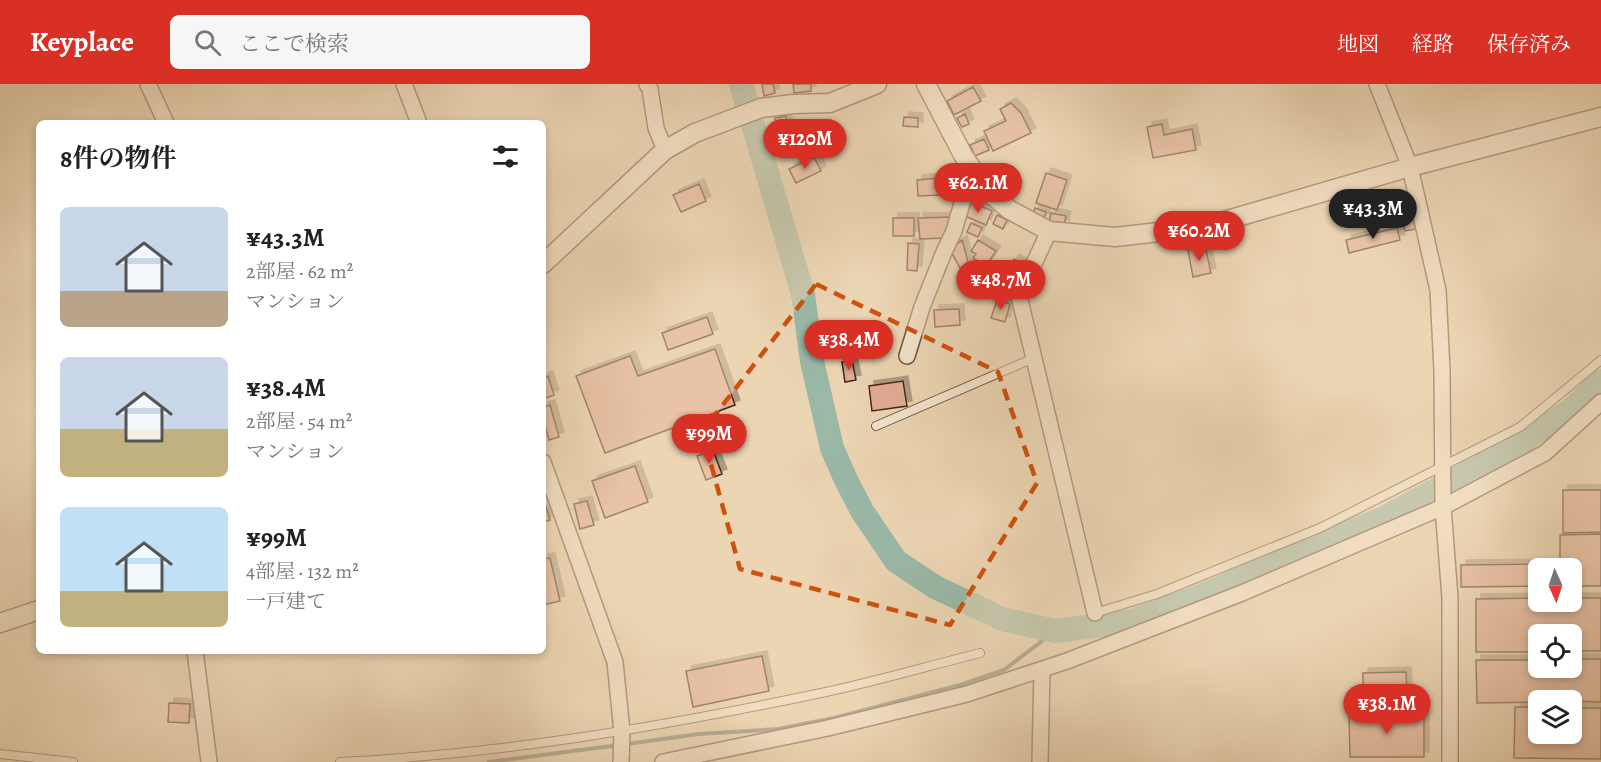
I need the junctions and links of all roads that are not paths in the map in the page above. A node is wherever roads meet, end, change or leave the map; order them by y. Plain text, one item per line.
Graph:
1 (148, 84) edge
2 (404, 84) edge
3 (647, 84) edge
4 (877, 84) edge
5 (927, 84) edge
6 (1377, 84) edge
7 (1601, 117) edge
8 (165, 120) edge
9 (417, 120) edge
10 (665, 150) junction
11 (1410, 167) junction
12 (972, 168) junction
13 (1049, 231) junction
14 (546, 261) edge
15 (907, 356) dead end
16 (1034, 358) junction
17 (1601, 360) edge
18 (1601, 402) edge
19 (876, 426) dead end
20 (1442, 466) junction
21 (546, 470) edge
22 (1443, 507) junction
23 (36, 611) edge
24 (1095, 612) joint
25 (0, 623) edge
26 (980, 653) dead end
27 (195, 654) edge
28 (1042, 670) junction
29 (622, 732) junction
30 (0, 754) edge
31 (73, 762) edge
32 (209, 762) edge
33 (340, 762) edge
34 (621, 762) edge
35 (663, 762) edge
36 (1041, 762) edge
37 (1450, 762) edge

1 - 8 street
2 - 9 street
3 - 10 street
4 - 10 street
5 - 12 street
6 - 11 street
7 - 11 street
10 - 14 street
11 - 13 street
11 - 20 street
12 - 13 street
12 - 15 street
13 - 16 street
16 - 19 lane
16 - 24 street
17 - 20 lane
18 - 22 street
20 - 22 street
20 - 24 lane
21 - 29 street
22 - 28 street
22 - 37 street
23 - 25 street
26 - 29 lane
27 - 32 street
28 - 35 street
28 - 36 street
29 - 33 lane
29 - 34 street
30 - 31 lane

